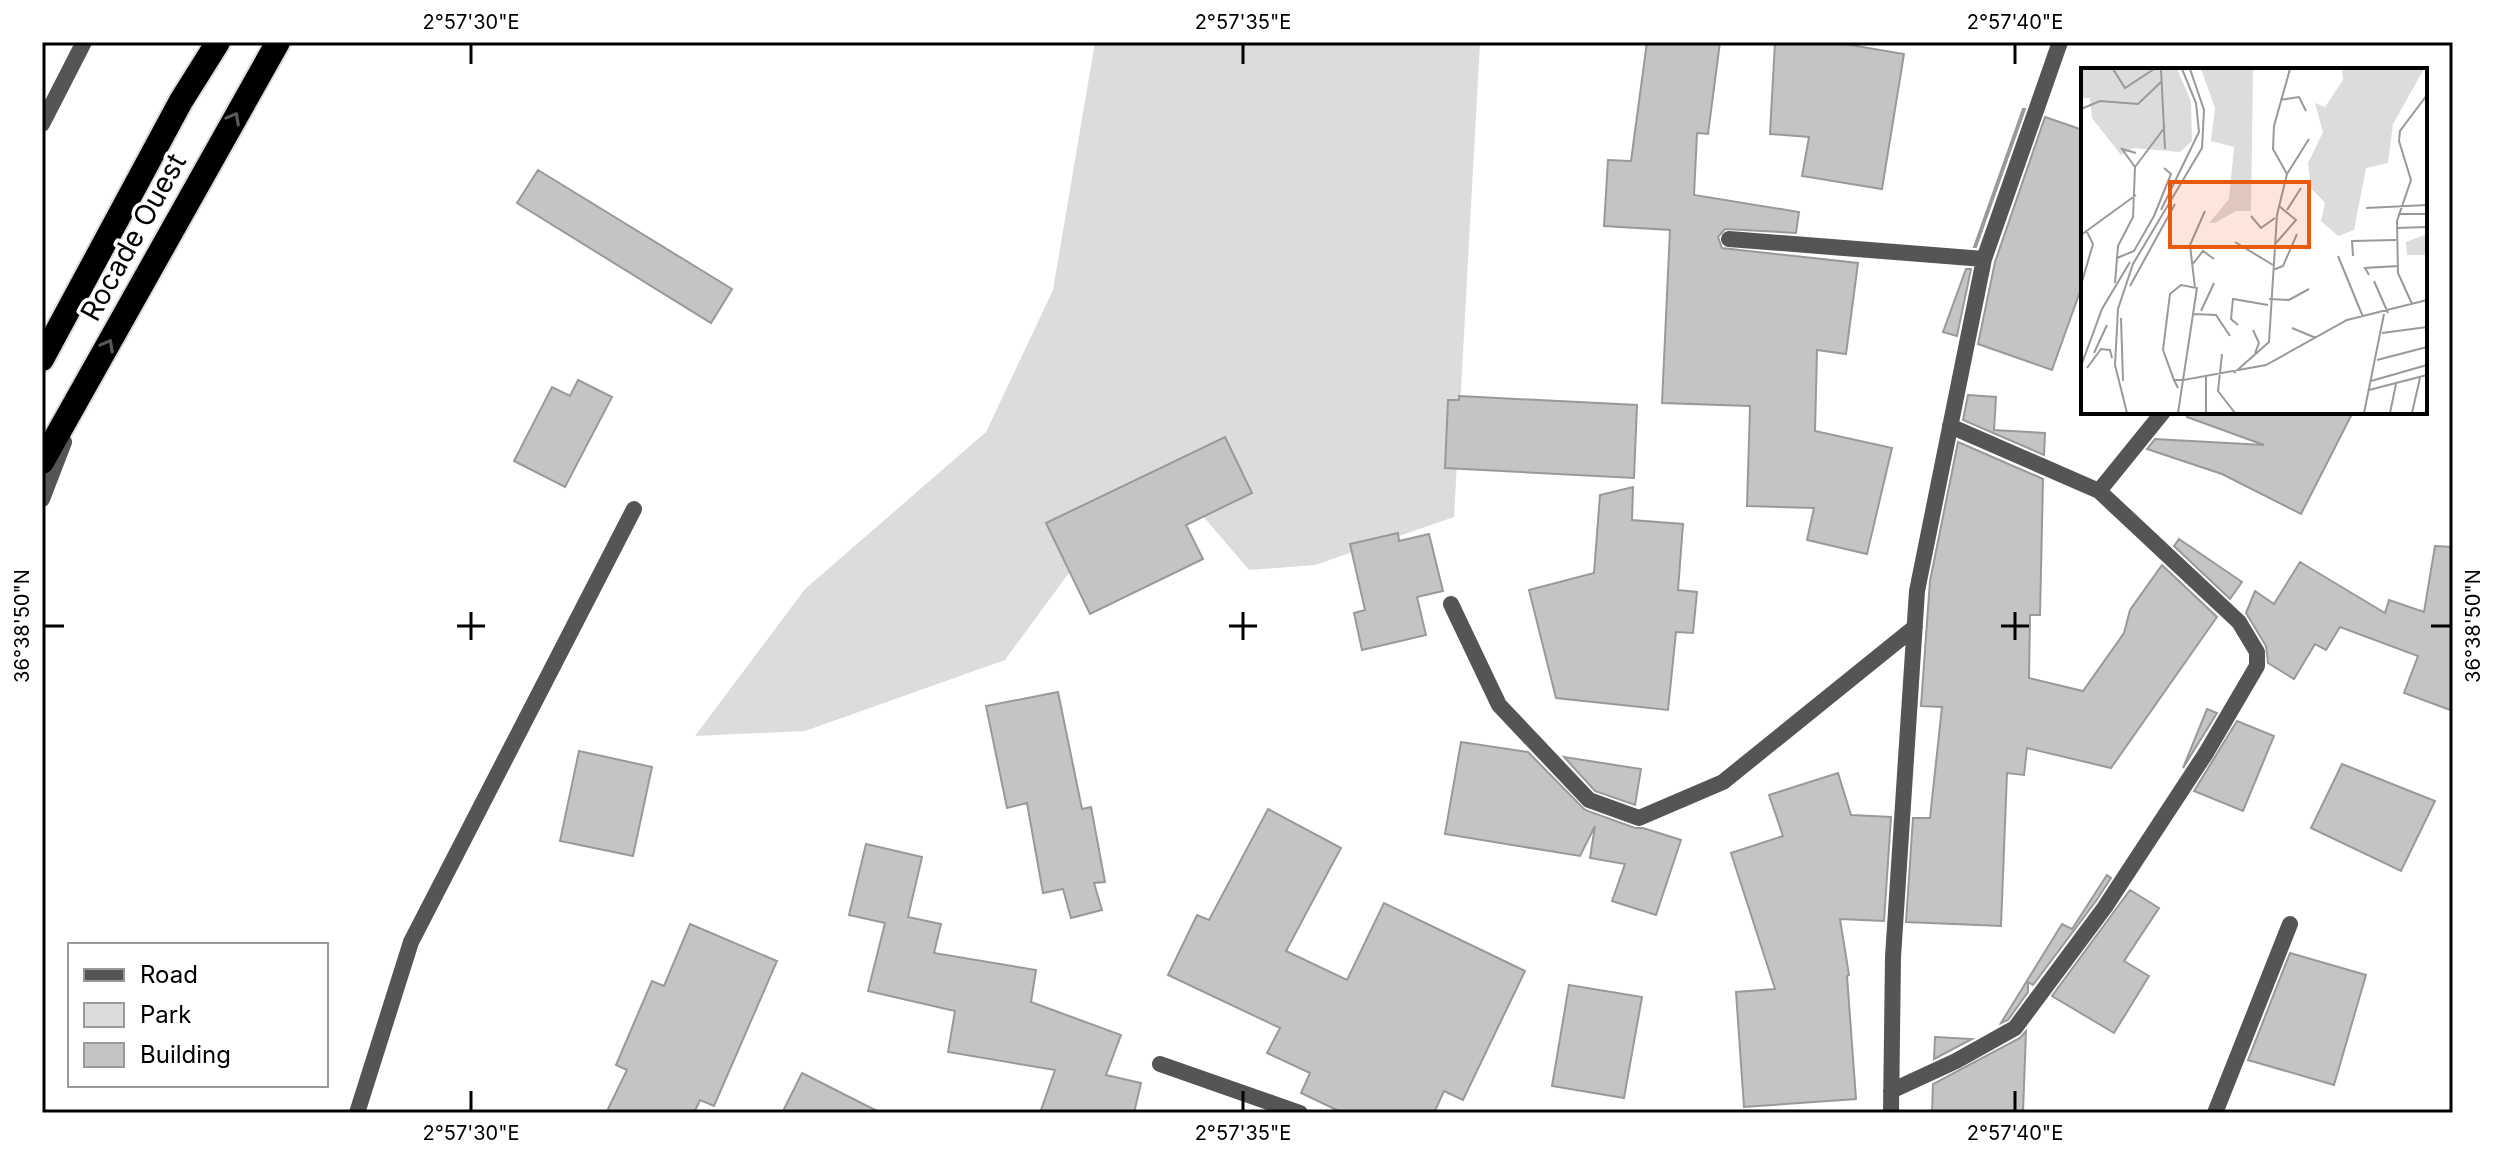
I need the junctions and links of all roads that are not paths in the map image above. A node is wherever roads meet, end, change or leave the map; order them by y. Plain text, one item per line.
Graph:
1 (84, 42) edge
2 (218, 42) edge
3 (278, 42) edge
4 (2060, 42) edge
5 (42, 124) edge
6 (1729, 239) dead end
7 (1984, 259) junction
8 (42, 359) edge
9 (86, 385) junction
10 (2161, 414) edge
11 (1950, 426) junction
12 (42, 462) edge
13 (2099, 491) junction
14 (42, 499) edge
15 (634, 509) dead end
16 (1451, 604) dead end
17 (1915, 627) junction
18 (2290, 924) dead end
19 (1160, 1064) dead end
20 (1891, 1091) junction
21 (357, 1113) edge
22 (1300, 1113) edge
23 (1891, 1113) edge
24 (2215, 1113) edge

1 - 5 street
2 - 8 highway
9 -> 3 highway, Rocade Ouest
4 - 7 street
6 - 7 street
7 - 11 street
9 - 12 highway, Rocade Ouest
9 - 14 street
10 - 13 street
11 - 13 street
11 - 17 street
13 - 20 street
15 - 21 street
16 - 17 street
17 - 20 street
18 - 24 street
19 - 22 street
20 - 23 street

